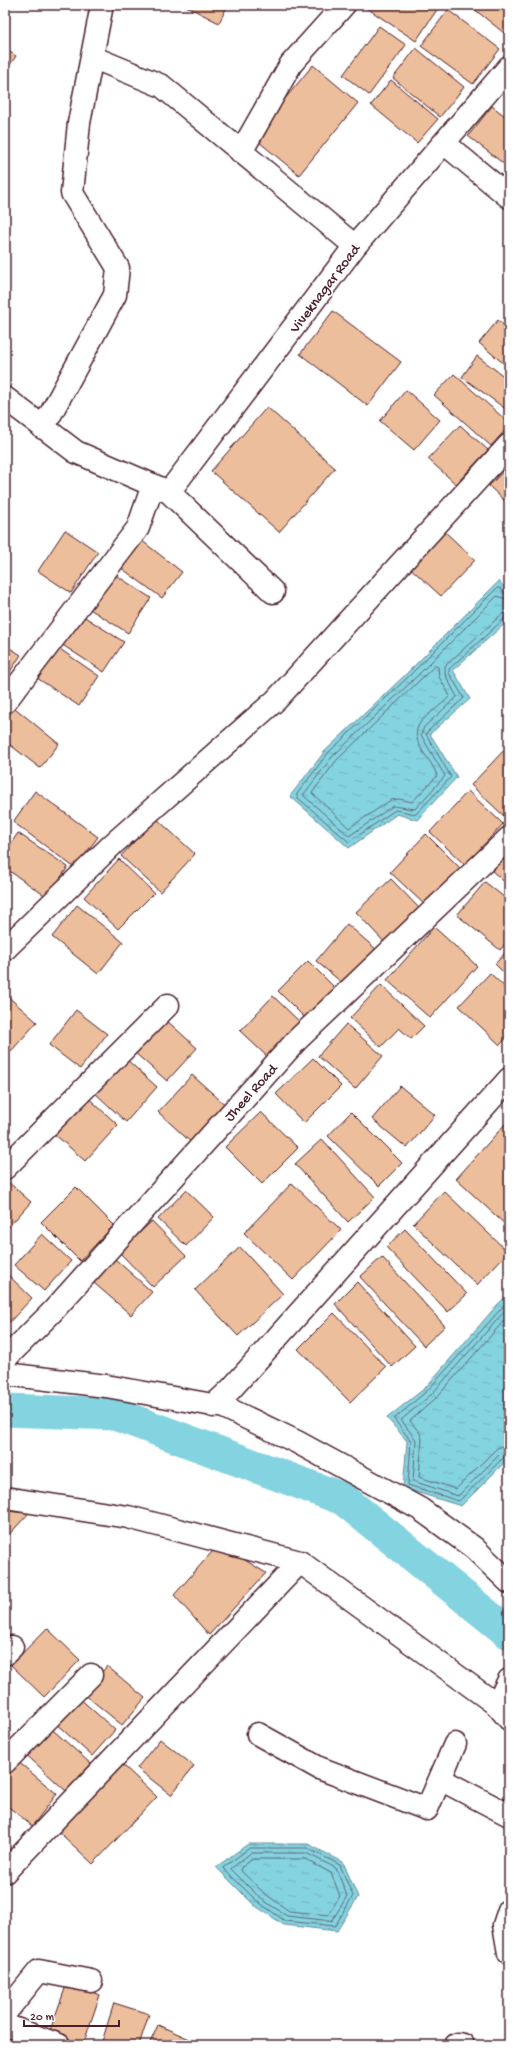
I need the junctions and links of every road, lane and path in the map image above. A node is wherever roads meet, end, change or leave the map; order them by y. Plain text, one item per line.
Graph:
1 (102, 5) edge
2 (344, 5) edge
3 (92, 57) junction
4 (509, 67) edge
5 (444, 143) junction
6 (241, 152) junction
7 (509, 197) edge
8 (355, 246) junction
9 (5, 398) edge
10 (43, 428) junction
11 (509, 445) edge
12 (154, 485) junction
13 (273, 592) dead end
14 (5, 702) edge
15 (509, 838) edge
16 (5, 949) edge
17 (168, 1005) dead end
18 (509, 1079) edge
19 (5, 1168) edge
20 (5, 1359) edge
21 (5, 1374) edge
22 (213, 1406) junction
23 (5, 1498) edge
24 (300, 1562) junction
25 (509, 1582) edge
26 (91, 1675) dead end
27 (509, 1680) edge
28 (503, 1712) edge
29 (258, 1734) dead end
30 (455, 1744) dead end
31 (5, 1762) edge
32 (440, 1779) junction
33 (509, 1815) edge
34 (5, 1872) edge
35 (509, 1910) edge
36 (509, 1953) edge
37 (91, 1981) dead end
38 (5, 2013) edge
39 (5, 2025) edge
40 (59, 2045) edge
41 (456, 2045) edge
42 (463, 2045) edge

1 - 3 street
2 - 6 street
3 - 6 street
3 - 10 street
4 - 5 street, Viveknagar Road
5 - 7 street
5 - 8 street, Viveknagar Road
6 - 8 street
8 - 12 street, Viveknagar Road
9 - 10 street
10 - 12 street
11 - 16 street
12 - 13 street
12 - 14 street, Viveknagar Road
15 - 20 street, Jheel Road
17 - 19 street
18 - 22 street
21 - 22 street
22 - 25 street
23 - 24 street
24 - 28 street
24 - 34 street
26 - 31 street
27 - 28 street
29 - 32 street
30 - 32 street
32 - 33 street
35 - 36 street
37 - 38 street
39 - 40 street
41 - 42 street

